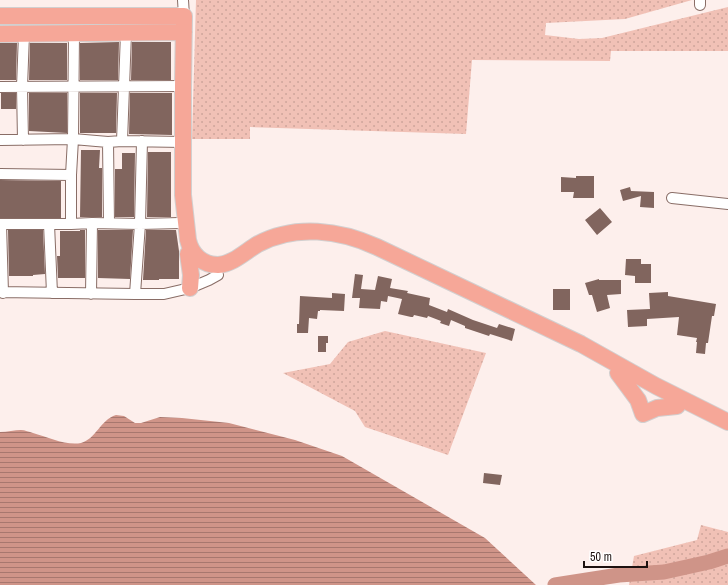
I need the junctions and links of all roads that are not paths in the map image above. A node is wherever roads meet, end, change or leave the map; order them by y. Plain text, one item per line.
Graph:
1 (183, 0) edge
2 (0, 16) edge
3 (184, 24) junction
4 (126, 33) junction
5 (0, 34) edge
6 (24, 34) junction
7 (74, 34) junction
8 (0, 86) edge
9 (74, 86) junction
10 (124, 86) junction
11 (183, 86) junction
12 (22, 87) junction
13 (0, 140) edge
14 (23, 140) junction
15 (73, 140) junction
16 (122, 141) junction
17 (142, 141) junction
18 (108, 142) junction
19 (183, 142) junction
20 (0, 174) edge
21 (71, 175) junction
22 (183, 195) junction
23 (672, 198) dead end
24 (728, 204) edge
25 (92, 223) junction
26 (109, 223) junction
27 (180, 223) junction
28 (1, 224) edge
29 (49, 224) junction
30 (71, 224) junction
31 (140, 224) junction
32 (188, 254) junction
33 (223, 270) junction
34 (190, 288) junction
35 (1, 292) edge
36 (52, 293) junction
37 (91, 294) junction
38 (135, 294) junction
39 (618, 372) junction
40 (677, 406) junction
41 (728, 422) edge
42 (728, 429) edge

1 - 3 street
2 - 3 main road
3 - 4 main road
3 - 11 main road
4 - 7 main road
4 - 10 street
5 - 6 main road
6 - 7 main road
6 - 12 street
7 - 9 street
8 - 12 street
9 - 10 street
9 - 12 street
9 - 15 street
10 - 11 street
10 - 16 street
11 - 19 main road
12 - 14 street
13 - 14 street
14 - 15 street
15 - 18 street
15 - 21 street
16 - 17 street
16 - 18 street
17 - 19 street
17 - 31 street
18 - 26 street
19 - 22 main road
20 - 21 street
21 - 30 street
22 - 27 main road
22 - 33 main road
23 - 24 street
25 - 26 street
25 - 30 street
25 - 37 street
26 - 31 street
27 - 31 street
27 - 32 main road
28 - 29 street
28 - 35 street
29 - 30 street
29 - 36 street
31 - 38 street
32 - 33 main road
32 - 34 main road
33 - 34 street
33 - 39 main road
33 - 41 main road
34 - 38 street
35 - 36 street
36 - 37 street
37 - 38 street
39 - 40 main road
39 - 40 main road
40 - 42 main road

